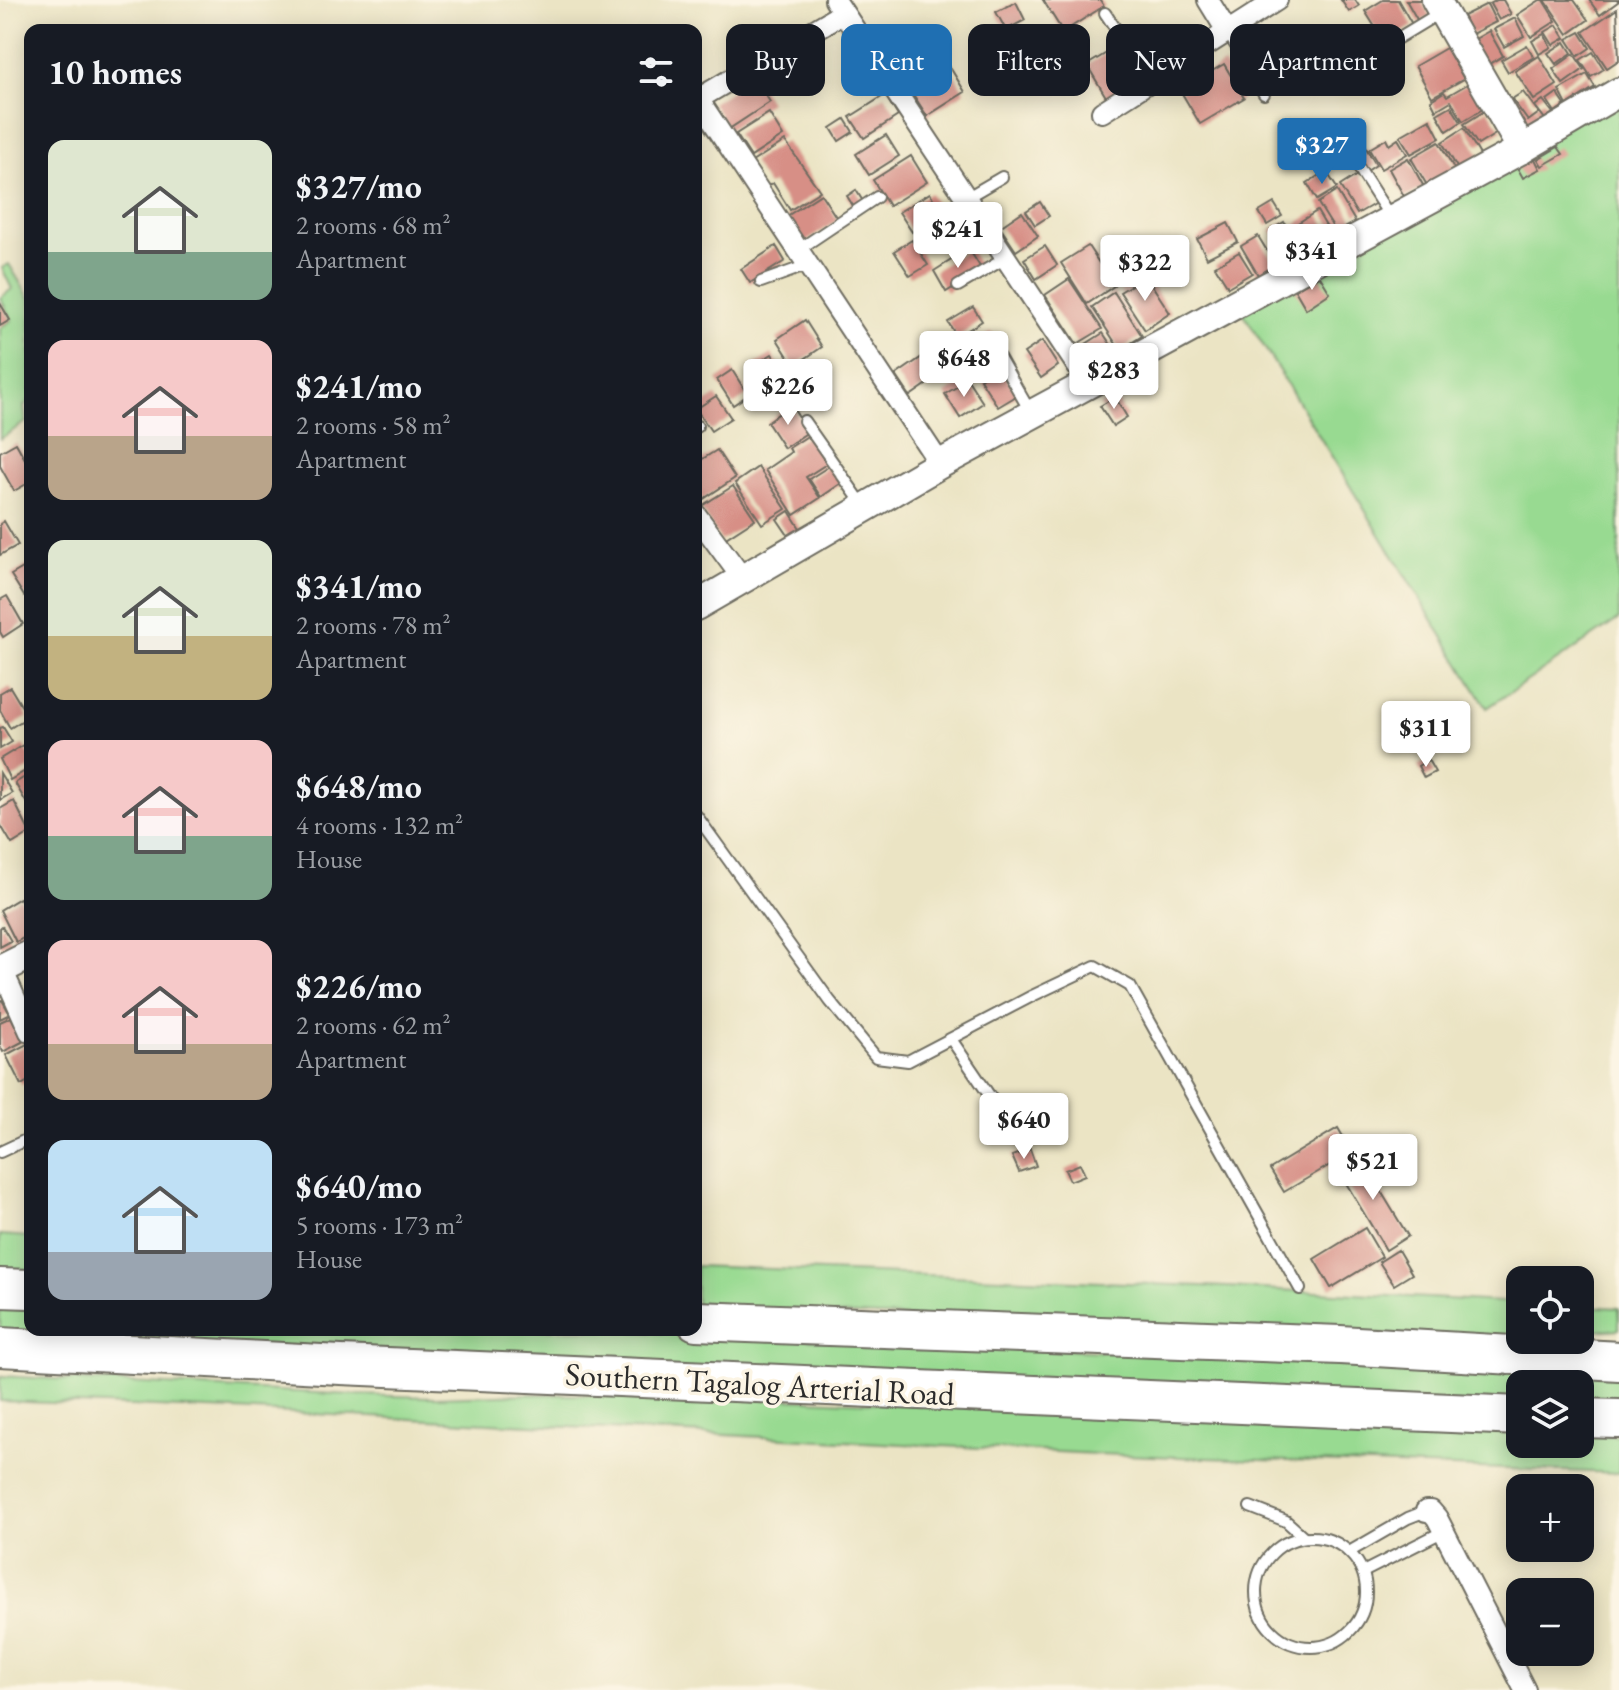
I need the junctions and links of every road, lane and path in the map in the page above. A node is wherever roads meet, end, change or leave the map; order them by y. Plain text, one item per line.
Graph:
1 (1208, 0) edge
2 (1277, 0) edge
3 (839, 6) edge
4 (1439, 6) edge
5 (1105, 13) dead end
6 (1112, 24) edge
7 (1227, 31) junction
8 (1405, 31) edge
9 (1230, 36) edge
10 (1214, 40) edge
11 (1619, 92) edge
12 (702, 95) edge
13 (1127, 96) edge
14 (702, 106) edge
15 (1102, 112) dead end
16 (1522, 149) junction
17 (1353, 159) dead end
18 (1002, 177) dead end
19 (877, 197) dead end
20 (966, 198) junction
21 (1392, 219) junction
22 (803, 257) junction
23 (1006, 258) junction
24 (761, 282) dead end
25 (958, 286) dead end
26 (999, 357) dead end
27 (1088, 382) junction
28 (1031, 413) junction
29 (804, 421) dead end
30 (940, 464) junction
31 (865, 508) junction
32 (702, 523) edge
33 (743, 579) junction
34 (702, 603) edge
35 (702, 823) edge
36 (17, 965) edge
37 (24, 1001) edge
38 (951, 1039) junction
39 (1008, 1123) dead end
40 (24, 1141) edge
41 (0, 1152) edge
42 (0, 1288) edge
43 (24, 1289) edge
44 (1300, 1289) dead end
45 (702, 1321) edge
46 (0, 1347) edge
47 (1619, 1361) edge
48 (0, 1363) edge
49 (561, 1375) junction
50 (1506, 1415) edge
51 (1594, 1418) edge
52 (1619, 1419) edge
53 (1250, 1507) dead end
54 (1426, 1511) joint
55 (1444, 1531) junction
56 (1304, 1537) junction
57 (1349, 1552) junction
58 (1363, 1572) junction
59 (1525, 1690) edge

1 - 7 street
2 - 7 street
3 - 12 street
3 - 20 street
4 - 8 lane
4 - 16 street
5 - 6 lane
7 - 9 lane
7 - 10 street
11 - 16 street
13 - 15 street
14 - 22 street
16 - 21 street
17 - 21 lane
18 - 20 lane
19 - 22 lane
20 - 23 street
21 - 27 street
22 - 24 lane
22 - 30 street
23 - 25 lane
23 - 27 street
26 - 28 lane
27 - 28 street
28 - 30 street
29 - 31 lane
30 - 31 street
31 - 33 street
32 - 33 street
33 - 34 street
35 - 38 lane
36 - 37 street
38 - 39 lane
38 - 44 lane
40 - 41 lane
42 - 43 highway
45 - 47 highway, Southern Tagalog Arterial Road
46 - 49 highway, Southern Tagalog Arterial Road
48 - 49 highway
49 - 50 highway, Southern Tagalog Arterial Road
51 - 52 highway
53 - 56 lane
54 - 55 street
54 - 57 lane
55 - 58 lane
55 - 59 street
56 - 57 lane
56 - 58 lane
57 - 58 lane

